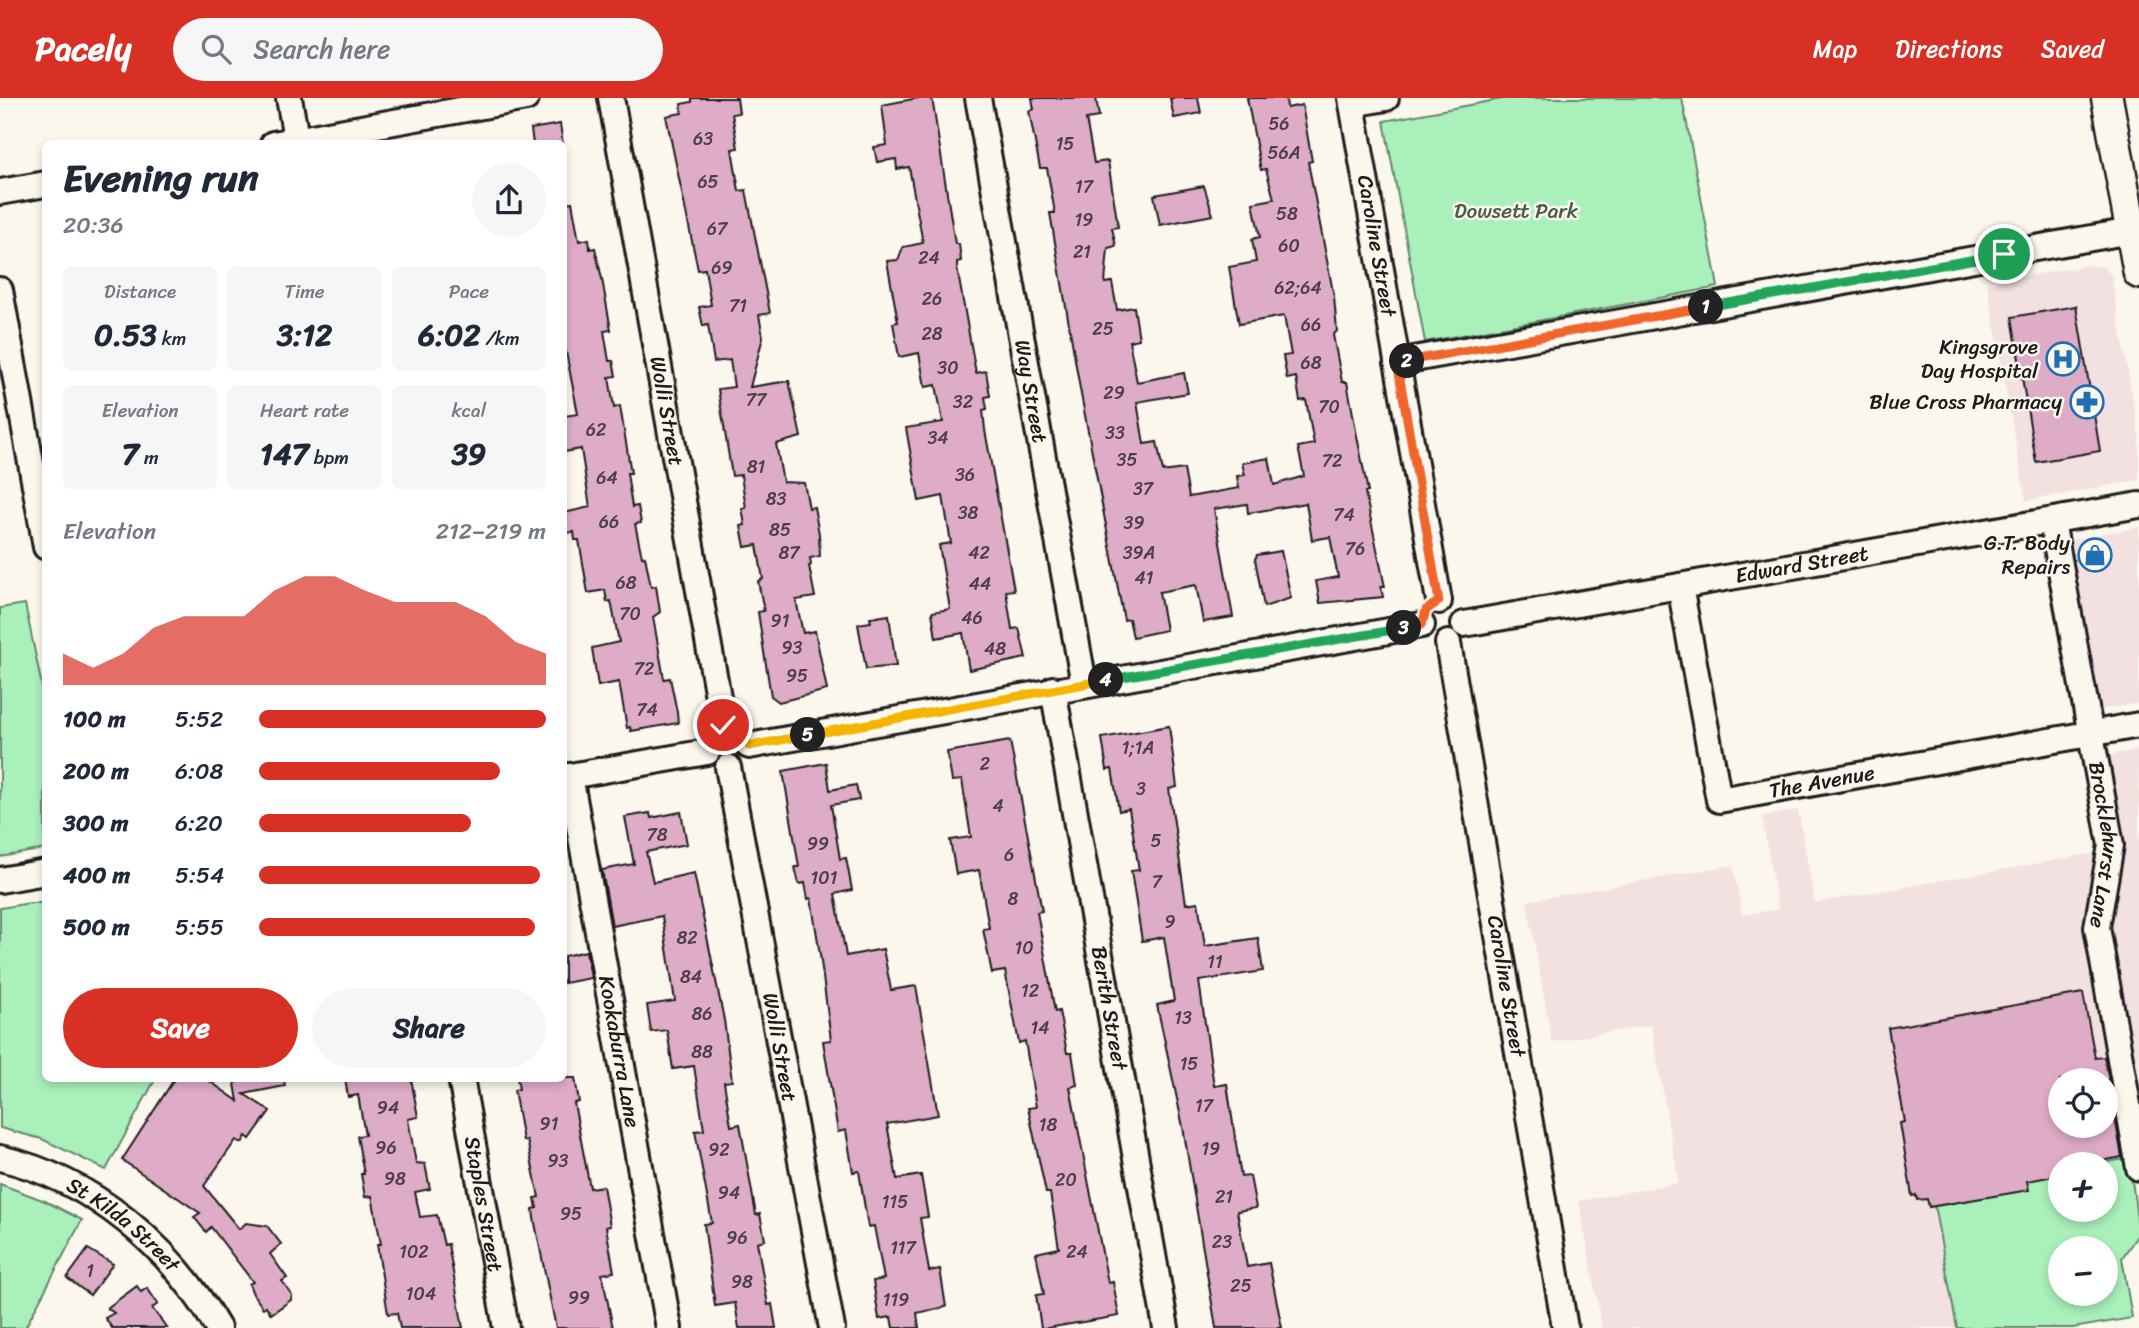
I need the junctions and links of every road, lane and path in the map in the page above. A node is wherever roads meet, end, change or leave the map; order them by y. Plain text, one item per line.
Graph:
1 (289, 98) edge
2 (526, 98) edge
3 (611, 98) edge
4 (978, 98) edge
5 (1386, 98) edge
6 (2107, 98) edge
7 (1352, 101) edge
8 (289, 140) edge
9 (300, 140) edge
10 (2129, 162) edge
11 (42, 185) edge
12 (0, 192) edge
13 (2131, 231) junction
14 (2139, 273) edge
15 (0, 290) edge
16 (1397, 362) junction
17 (2139, 505) edge
18 (2052, 521) junction
19 (42, 525) edge
20 (1680, 586) junction
21 (1439, 601) junction
22 (1464, 624) junction
23 (1422, 625) junction
24 (1448, 643) junction
25 (1084, 684) junction
26 (1053, 689) junction
27 (723, 725) junction
28 (2139, 725) edge
29 (2091, 734) junction
30 (749, 746) junction
31 (707, 752) junction
32 (728, 767) junction
33 (567, 777) edge
34 (42, 873) edge
35 (0, 880) edge
36 (462, 1082) edge
37 (0, 1158) edge
38 (2139, 1168) edge
39 (218, 1328) edge
40 (506, 1328) edge
41 (669, 1328) edge
42 (832, 1328) edge
43 (1166, 1328) edge
44 (1565, 1328) edge

1 - 8 street
2 - 9 street
3 - 27 street, Wolli Street
4 - 25 street, Way Street
5 - 7 street
6 - 10 main road
7 - 16 street, Caroline Street
10 - 13 main road
11 - 12 street
13 - 14 main road
13 - 16 street
15 - 19 street
16 - 21 street, Caroline Street
17 - 18 street, Edward Street
18 - 20 street, Edward Street
18 - 29 street, Brocklehurst Lane
20 - 22 street, Edward Street
20 - 29 street, The Avenue
21 - 22 street
21 - 23 street
22 - 24 street
23 - 24 street
23 - 25 street
24 - 44 street, Caroline Street
25 - 26 street
26 - 30 street
26 - 43 street, Berith Street
27 - 30 street
27 - 31 street
28 - 29 street, The Avenue
29 - 38 street, Brocklehurst Lane
30 - 32 street
31 - 32 street
31 - 33 street
32 - 42 street, Wolli Street
33 - 41 street, Kookaburra Lane
34 - 35 street
36 - 40 street, Staples Street
37 - 39 street, St Kilda Street

